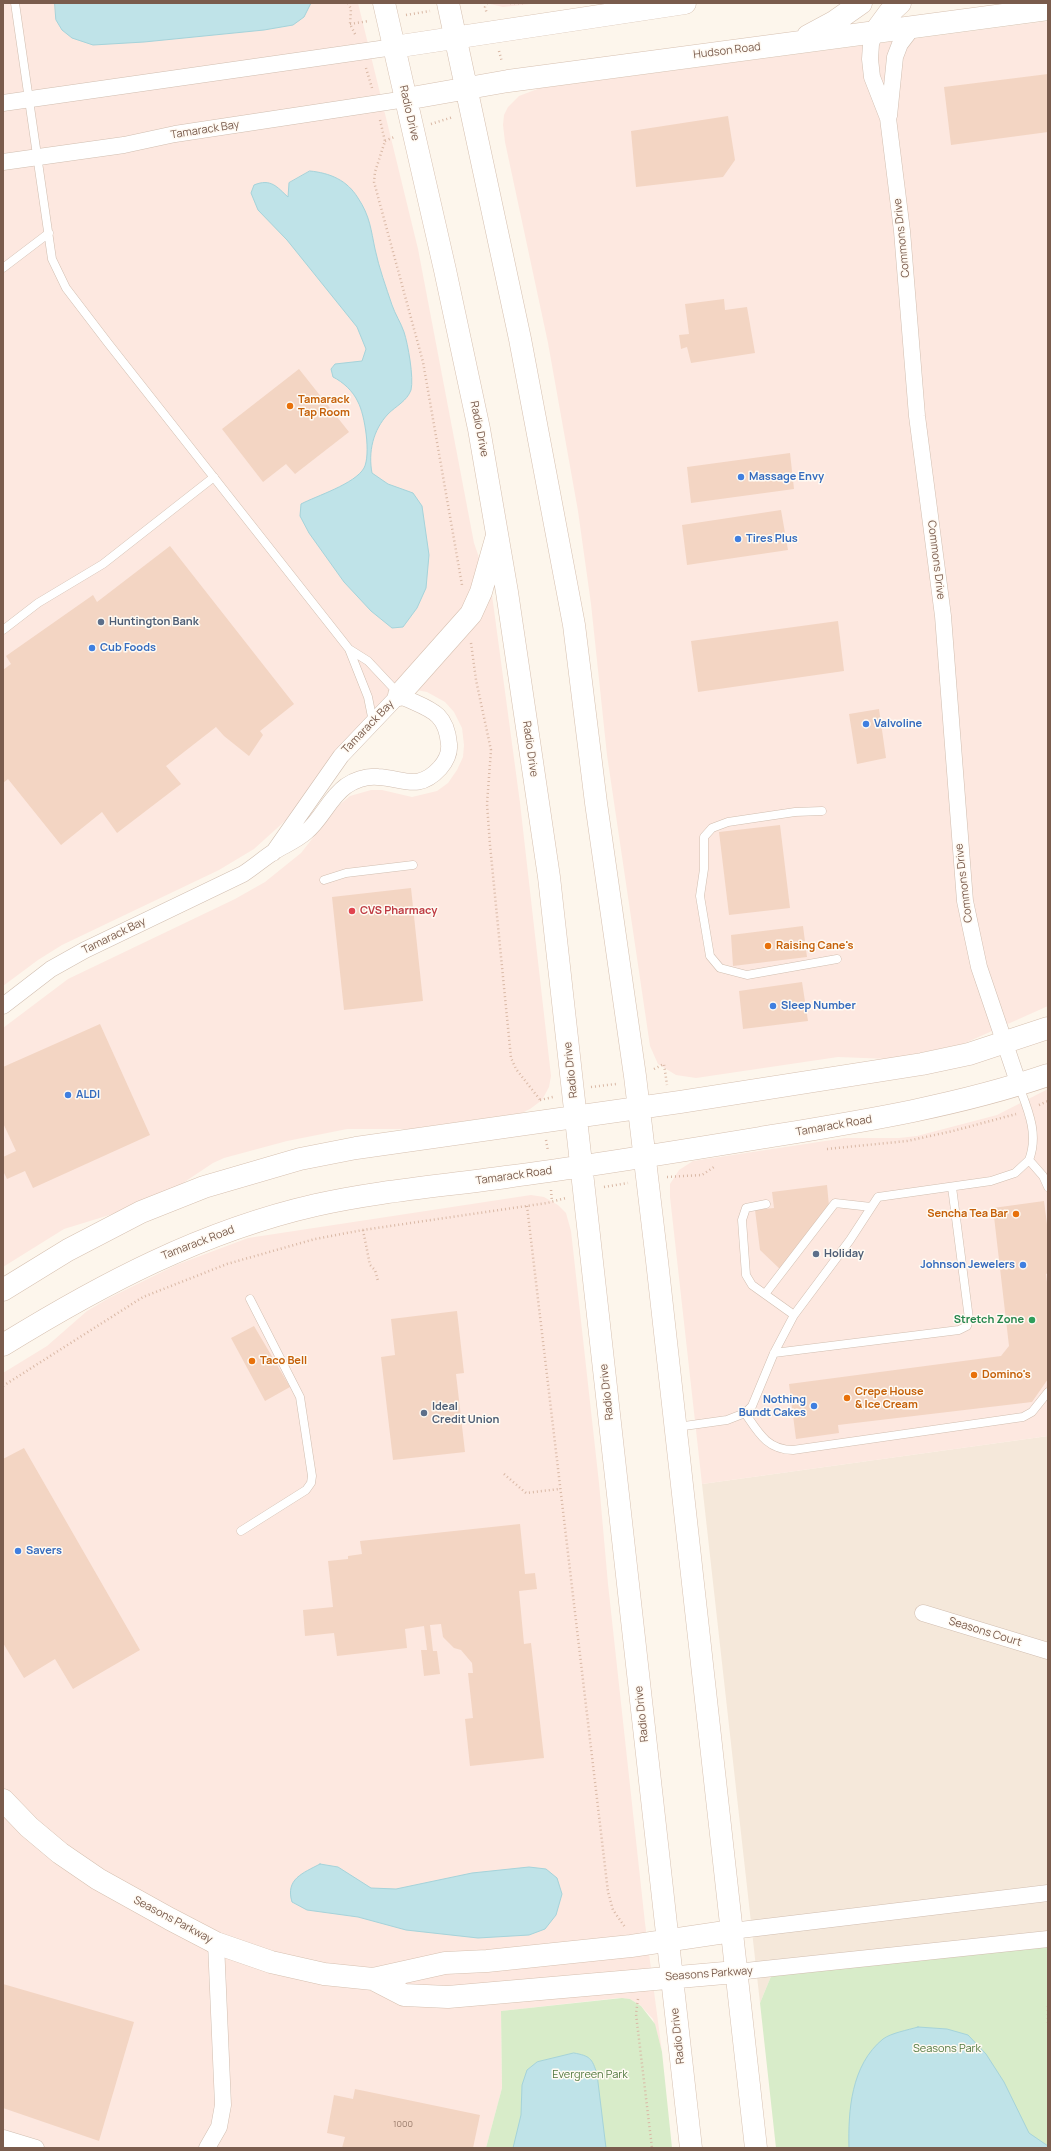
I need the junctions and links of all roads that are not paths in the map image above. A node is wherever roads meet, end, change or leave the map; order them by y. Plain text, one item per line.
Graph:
1 (15, 3) edge
2 (685, 3) edge
3 (861, 3) edge
4 (900, 3) edge
5 (448, 5) edge
6 (1048, 9) edge
7 (386, 11) edge
8 (913, 27) junction
9 (875, 32) junction
10 (455, 37) junction
11 (797, 42) junction
12 (394, 47) junction
13 (466, 88) junction
14 (29, 99) junction
15 (406, 99) junction
16 (3, 103) edge
17 (888, 118) junction
18 (37, 156) junction
19 (3, 162) edge
20 (49, 233) junction
21 (3, 268) edge
22 (214, 477) junction
23 (498, 534) junction
24 (3, 630) edge
25 (349, 649) junction
26 (399, 695) junction
27 (373, 722) junction
28 (822, 811) dead end
29 (273, 853) junction
30 (413, 865) dead end
31 (324, 880) dead end
32 (837, 959) dead end
33 (3, 1006) edge
34 (1048, 1028) edge
35 (1004, 1043) junction
36 (1048, 1075) edge
37 (1019, 1085) junction
38 (638, 1108) junction
39 (576, 1117) junction
40 (644, 1156) junction
41 (1029, 1160) junction
42 (582, 1166) junction
43 (952, 1187) junction
44 (1048, 1187) edge
45 (766, 1204) dead end
46 (871, 1207) junction
47 (3, 1290) edge
48 (765, 1294) junction
49 (250, 1299) dead end
50 (794, 1315) junction
51 (3, 1345) edge
52 (774, 1353) junction
53 (1048, 1392) edge
54 (744, 1413) junction
55 (676, 1427) junction
56 (241, 1531) dead end
57 (923, 1613) dead end
58 (1048, 1651) edge
59 (3, 1800) edge
60 (1048, 1893) edge
61 (732, 1931) junction
62 (1048, 1939) edge
63 (668, 1941) junction
64 (216, 1942) junction
65 (736, 1972) junction
66 (672, 1977) junction
67 (373, 1979) junction
68 (3, 2138) edge
69 (36, 2148) edge
70 (206, 2148) edge
71 (691, 2148) edge
72 (756, 2148) edge

1 - 14 lane
2 - 10 main road
3 - 11 main road
4 - 9 main road
5 - 10 main road
6 - 8 main road, Hudson Road
7 - 12 main road, Radio Drive
8 - 9 main road, Hudson Road
8 - 17 street
9 - 11 main road, Hudson Road
9 - 17 street, Commons Drive
10 - 12 main road
10 - 13 main road
11 - 13 main road, Hudson Road
12 - 14 street
12 - 15 main road, Radio Drive
13 - 15 main road, Hudson Road
13 - 38 main road
14 - 16 street
14 - 18 lane
15 - 18 street, Tamarack Bay
15 - 23 main road, Radio Drive
17 - 35 street, Commons Drive
18 - 19 street, Tamarack Bay
18 - 20 lane
20 - 21 lane
20 - 22 lane
22 - 24 lane
22 - 25 lane
23 - 26 main road
23 - 39 main road, Radio Drive
25 - 26 lane
25 - 27 lane
26 - 27 street, Tamarack Bay
26 - 29 street, Tamarack Bay
27 - 29 street, Tamarack Bay
28 - 32 lane
29 - 33 street, Tamarack Bay
30 - 31 lane
34 - 35 main road
35 - 37 street, Commons Drive
35 - 38 main road
36 - 37 main road, Tamarack Road
37 - 40 main road, Tamarack Road
37 - 41 lane
38 - 39 main road
38 - 40 main road
39 - 42 main road, Radio Drive
39 - 47 main road
40 - 42 main road, Tamarack Road
40 - 55 main road
41 - 43 lane
41 - 44 lane
42 - 51 main road, Tamarack Road
42 - 63 main road, Radio Drive
43 - 46 lane
43 - 52 lane
45 - 48 lane
46 - 48 lane
46 - 50 lane
48 - 50 lane
49 - 56 lane
50 - 52 lane
52 - 54 lane
53 - 54 lane
54 - 55 lane
55 - 61 main road
57 - 58 street, Seasons Court
59 - 64 main road, Seasons Parkway
60 - 61 street, Seasons Parkway
61 - 63 main road, Seasons Parkway
61 - 65 main road
62 - 65 street, Seasons Parkway
63 - 66 main road, Radio Drive
63 - 67 main road, Seasons Parkway
64 - 67 main road, Seasons Parkway
64 - 70 street
65 - 66 main road, Seasons Parkway
65 - 72 main road
66 - 67 main road, Seasons Parkway
66 - 71 main road, Radio Drive
68 - 69 street

